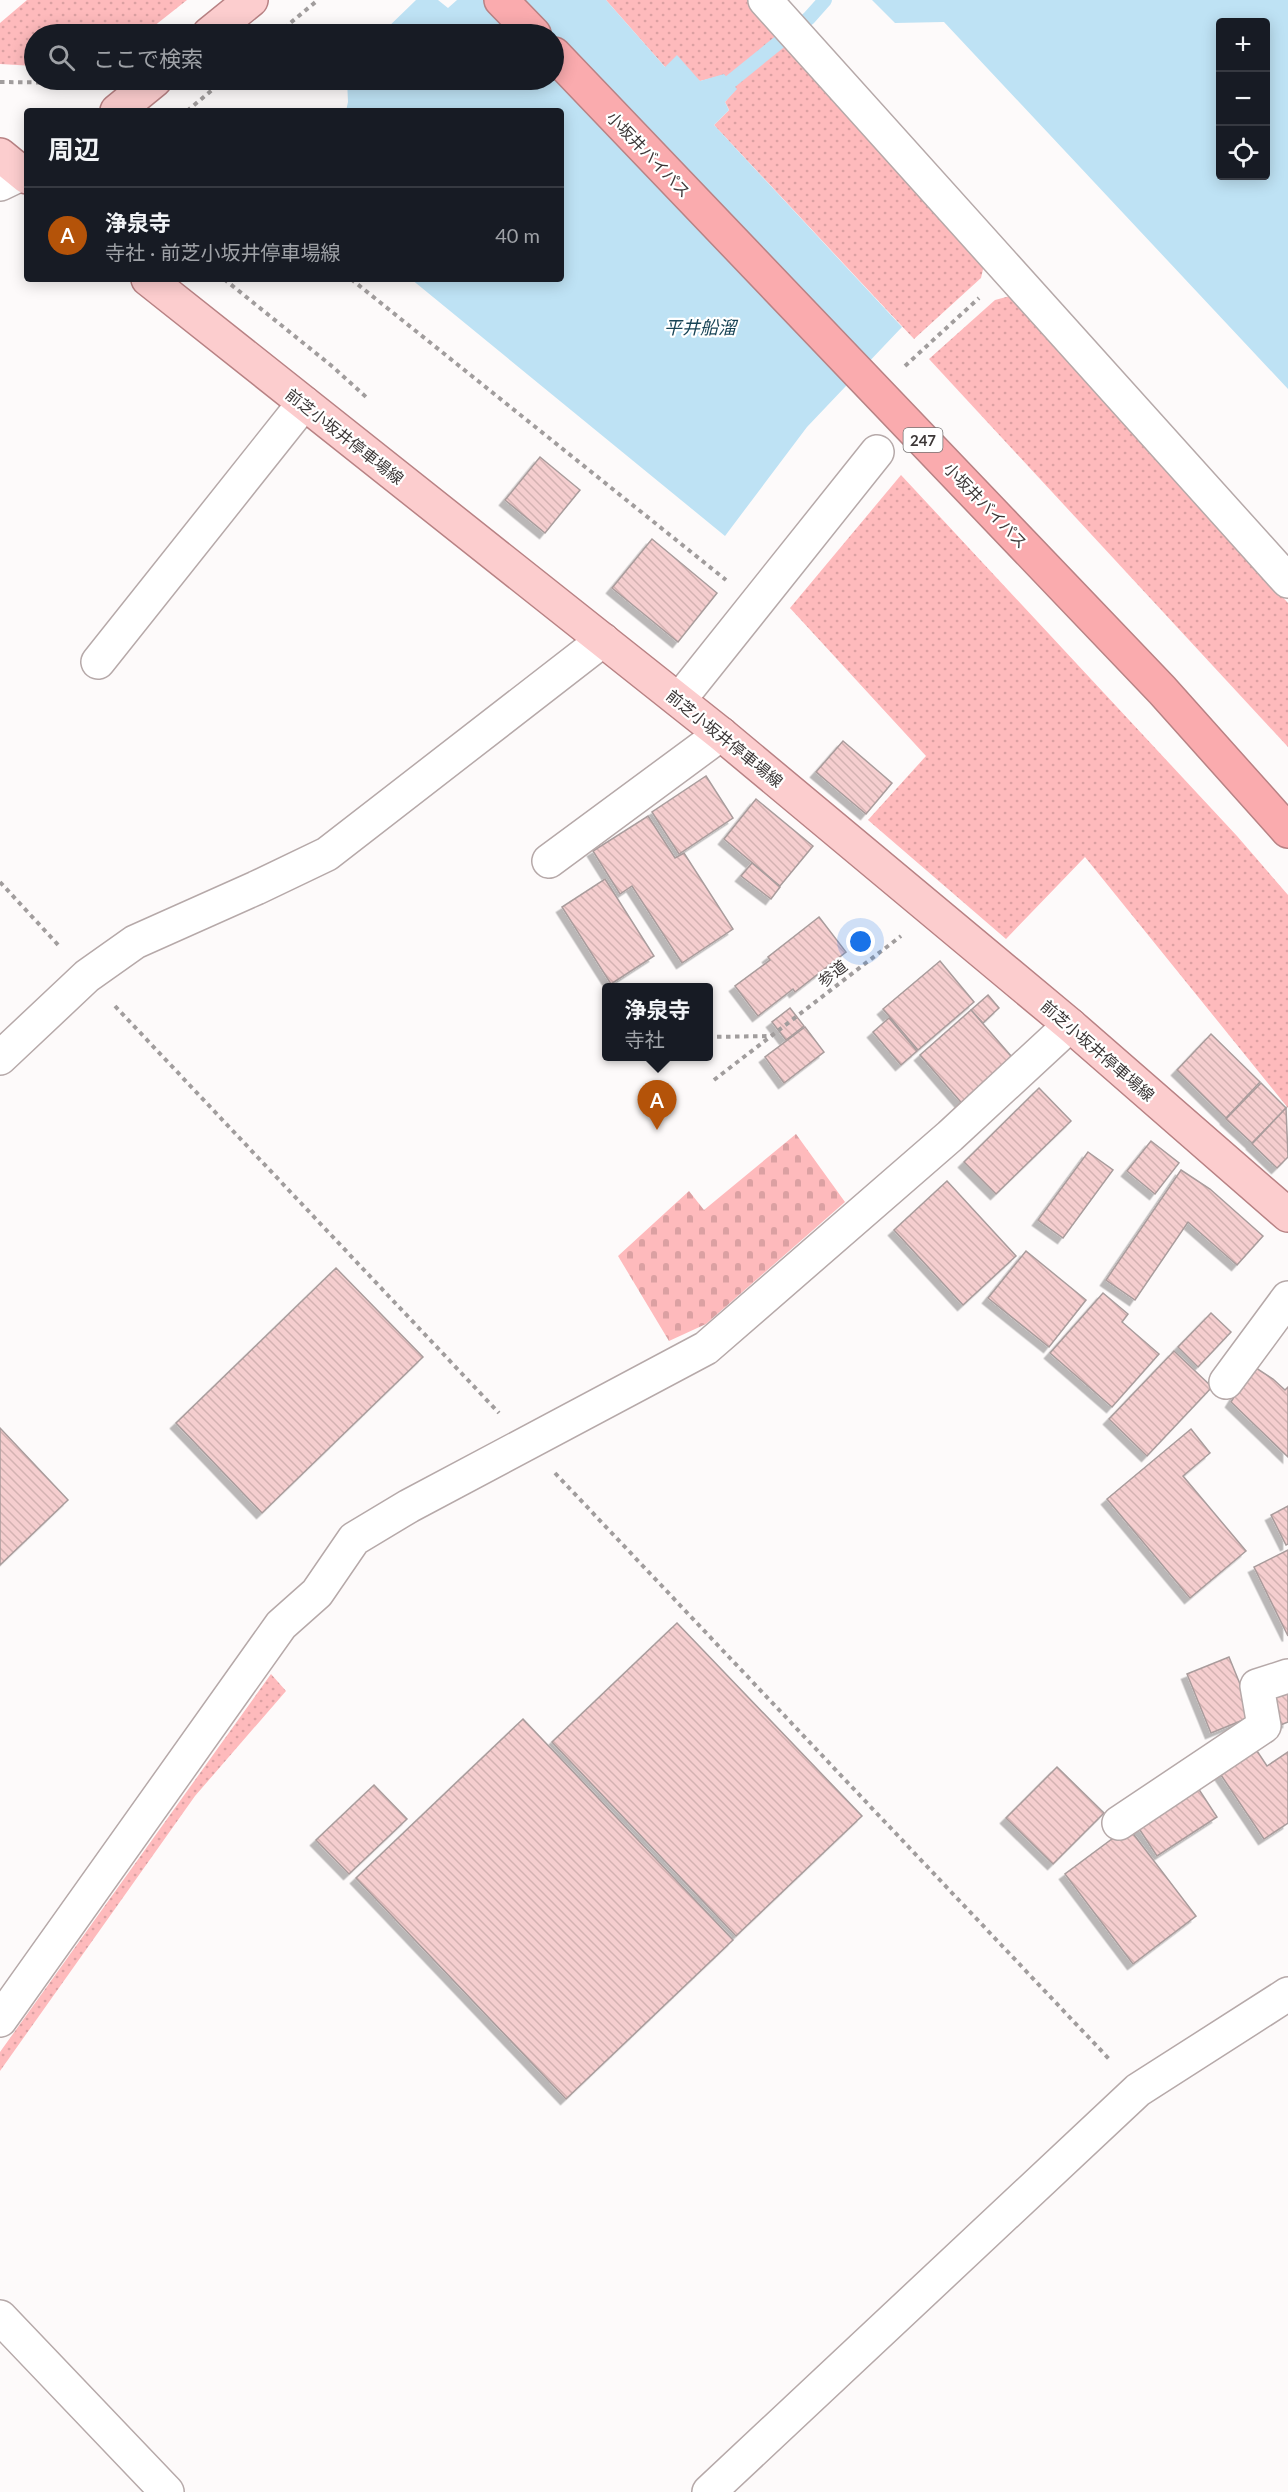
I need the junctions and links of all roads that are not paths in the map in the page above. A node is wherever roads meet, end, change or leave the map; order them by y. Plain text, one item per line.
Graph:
1 (251, 0) edge
2 (501, 0) edge
3 (765, 0) edge
4 (221, 24) edge
5 (524, 24) edge
6 (564, 64) edge
7 (143, 90) edge
8 (121, 108) edge
9 (152, 282) edge
10 (304, 403) junction
11 (877, 452) dead end
12 (1288, 581) edge
13 (603, 640) junction
14 (98, 662) dead end
15 (679, 700) junction
16 (721, 734) junction
17 (1288, 831) edge
18 (549, 861) dead end
19 (1070, 1025) junction
20 (0, 1058) edge
21 (1288, 1215) edge
22 (1288, 1298) edge
23 (1226, 1382) dead end
24 (1288, 1676) edge
25 (1119, 1824) dead end
26 (1288, 1994) edge
27 (0, 2020) edge
28 (0, 2317) edge
29 (167, 2492) edge
30 (710, 2492) edge

1 - 4 main road
2 - 5 highway
3 - 12 street
6 - 17 highway, 小坂井バイパス / 247
7 - 8 main road
9 - 10 main road, 前芝小坂井停車場線
10 - 13 main road, 前芝小坂井停車場線
10 - 14 street
11 - 15 street
13 - 15 main road, 前芝小坂井停車場線
13 - 20 street
15 - 16 main road, 前芝小坂井停車場線
16 - 18 street
16 - 19 main road, 前芝小坂井停車場線
19 - 21 main road, 前芝小坂井停車場線
19 - 27 street
22 - 23 street
24 - 25 street
26 - 30 street
28 - 29 street

